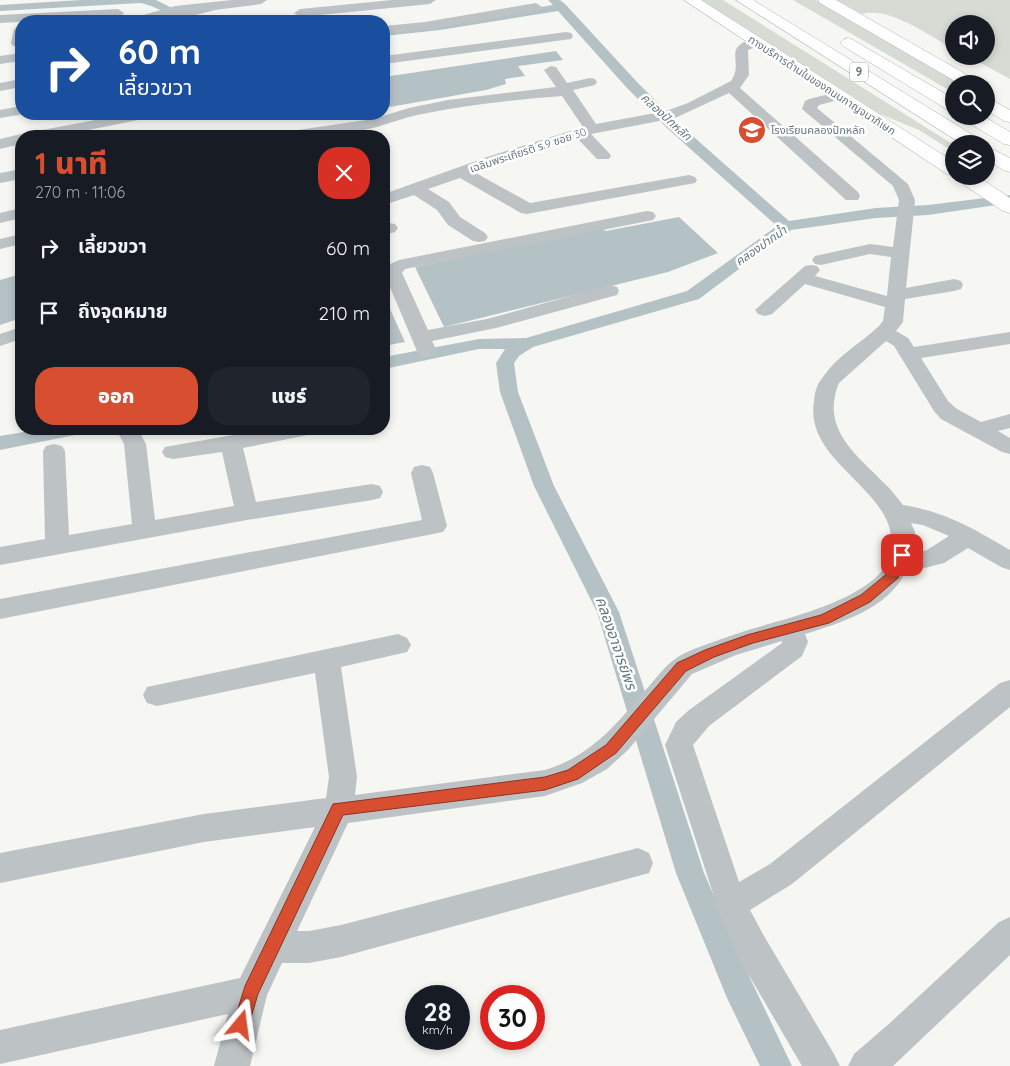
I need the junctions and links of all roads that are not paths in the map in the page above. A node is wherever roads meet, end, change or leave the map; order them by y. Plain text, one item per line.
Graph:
1 (261, 0) edge
2 (430, 0) edge
3 (691, 0) edge
4 (743, 0) edge
5 (825, 0) edge
6 (405, 2) edge
7 (536, 7) dead end
8 (118, 13) dead end
9 (300, 14) dead end
10 (99, 15) edge
11 (170, 15) edge
12 (0, 19) edge
13 (15, 22) edge
14 (467, 32) dead end
15 (390, 35) edge
16 (835, 35) dead end
17 (566, 36) dead end
18 (429, 37) junction
19 (756, 42) junction
20 (390, 44) edge
21 (478, 47) junction
22 (399, 57) junction
23 (15, 58) edge
24 (390, 59) edge
25 (0, 60) edge
26 (551, 70) dead end
27 (956, 75) edge
28 (590, 82) dead end
29 (15, 83) edge
30 (0, 86) edge
31 (731, 87) junction
32 (564, 89) junction
33 (837, 96) junction
34 (995, 99) edge
35 (945, 101) edge
36 (995, 103) edge
37 (1010, 105) edge
38 (15, 111) edge
39 (0, 114) edge
40 (1010, 117) edge
41 (106, 120) edge
42 (389, 120) edge
43 (390, 120) edge
44 (985, 125) edge
45 (887, 128) junction
46 (63, 130) edge
47 (305, 130) edge
48 (340, 130) edge
49 (340, 130) edge
50 (586, 130) junction
51 (960, 135) edge
52 (15, 140) edge
53 (1010, 140) edge
54 (0, 144) edge
55 (945, 150) edge
56 (603, 156) dead end
57 (995, 157) edge
58 (945, 164) edge
59 (1010, 166) edge
60 (15, 175) edge
61 (455, 175) junction
62 (0, 178) edge
63 (689, 180) dead end
64 (995, 183) edge
65 (983, 185) edge
66 (1010, 187) edge
67 (415, 188) junction
68 (852, 196) dead end
69 (390, 198) edge
70 (1010, 207) edge
71 (15, 214) edge
72 (647, 216) dead end
73 (0, 218) edge
74 (549, 234) junction
75 (480, 237) dead end
76 (15, 240) edge
77 (0, 244) edge
78 (900, 253) junction
79 (812, 269) junction
80 (954, 285) dead end
81 (610, 291) dead end
82 (896, 299) junction
83 (764, 310) dead end
84 (885, 333) junction
85 (15, 335) edge
86 (1010, 338) edge
87 (0, 340) edge
88 (907, 354) junction
89 (1010, 421) edge
90 (977, 430) junction
91 (272, 435) edge
92 (130, 436) edge
93 (231, 443) junction
94 (1010, 447) edge
95 (54, 451) dead end
96 (173, 452) dead end
97 (422, 473) dead end
98 (372, 492) dead end
99 (247, 512) junction
100 (897, 512) junction
101 (144, 530) junction
102 (967, 536) junction
103 (57, 546) junction
104 (0, 556) edge
105 (1010, 561) edge
106 (898, 565) junction
107 (0, 609) edge
108 (789, 628) junction
109 (398, 645) dead end
110 (327, 661) junction
111 (1010, 690) edge
112 (157, 695) dead end
113 (338, 809) junction
114 (638, 862) dead end
115 (0, 868) edge
116 (731, 904) junction
117 (1010, 933) edge
118 (274, 947) junction
119 (251, 992) junction
120 (0, 1047) edge
121 (232, 1066) edge
122 (822, 1066) edge
123 (866, 1066) edge

1 - 11 street
2 - 6 street
3 - 19 main road, ทางบริการด้านในของถนนกาญจนาภิเษก
4 - 51 main road, 9
5 - 27 main road
6 - 9 street
6 - 18 street
7 - 18 street
8 - 10 street
12 - 13 street
14 - 21 street
15 - 18 street
16 - 35 main road, 9
17 - 21 street
18 - 21 street
18 - 22 street
19 - 31 street
19 - 33 main road, ทางบริการด้านในของถนนกาญจนาภิเษก
20 - 22 street
22 - 24 street
23 - 25 street
26 - 32 street
28 - 32 street
29 - 30 street
31 - 50 street, เฉลิมพระเกียรติ ร.9 ซอย 30
31 - 68 street
32 - 43 street
32 - 50 street
33 - 45 main road, ทางบริการด้านในของถนนกาญจนาภิเษก
33 - 78 street
34 - 37 main road
36 - 40 main road
38 - 39 street
41 - 46 street
42 - 48 street
44 - 53 main road
45 - 55 main road
45 - 58 main road, ทางบริการด้านในของถนนกาญจนาภิเษก
47 - 49 street
50 - 56 street
50 - 61 street, เฉลิมพระเกียรติ ร.9 ซอย 30
52 - 54 street
57 - 59 main road
60 - 62 street
61 - 63 street
61 - 67 street, เฉลิมพระเกียรติ ร.9 ซอย 30
61 - 74 street
64 - 66 main road
65 - 70 main road
67 - 69 street, เฉลิมพระเกียรติ ร.9 ซอย 30
67 - 75 street
71 - 73 street
72 - 74 street
74 - 81 street
76 - 77 street
78 - 79 street
78 - 82 street
79 - 82 street
79 - 83 street
80 - 82 street
82 - 84 street
84 - 88 street
84 - 100 street
85 - 87 street
86 - 88 street
88 - 90 street
89 - 90 street
90 - 94 street
91 - 93 street
92 - 101 street
93 - 96 street
93 - 99 street
95 - 103 street
97 - 107 street
98 - 99 street
99 - 101 street
100 - 102 street
100 - 106 street
101 - 103 street
102 - 105 street
102 - 106 street
103 - 104 street
106 - 108 street
108 - 113 street
108 - 116 street
109 - 110 street
110 - 112 street
110 - 113 street
111 - 116 street
113 - 115 street
113 - 118 street
114 - 118 street
116 - 122 street
117 - 123 street
118 - 119 street
119 - 120 street
119 - 121 street

